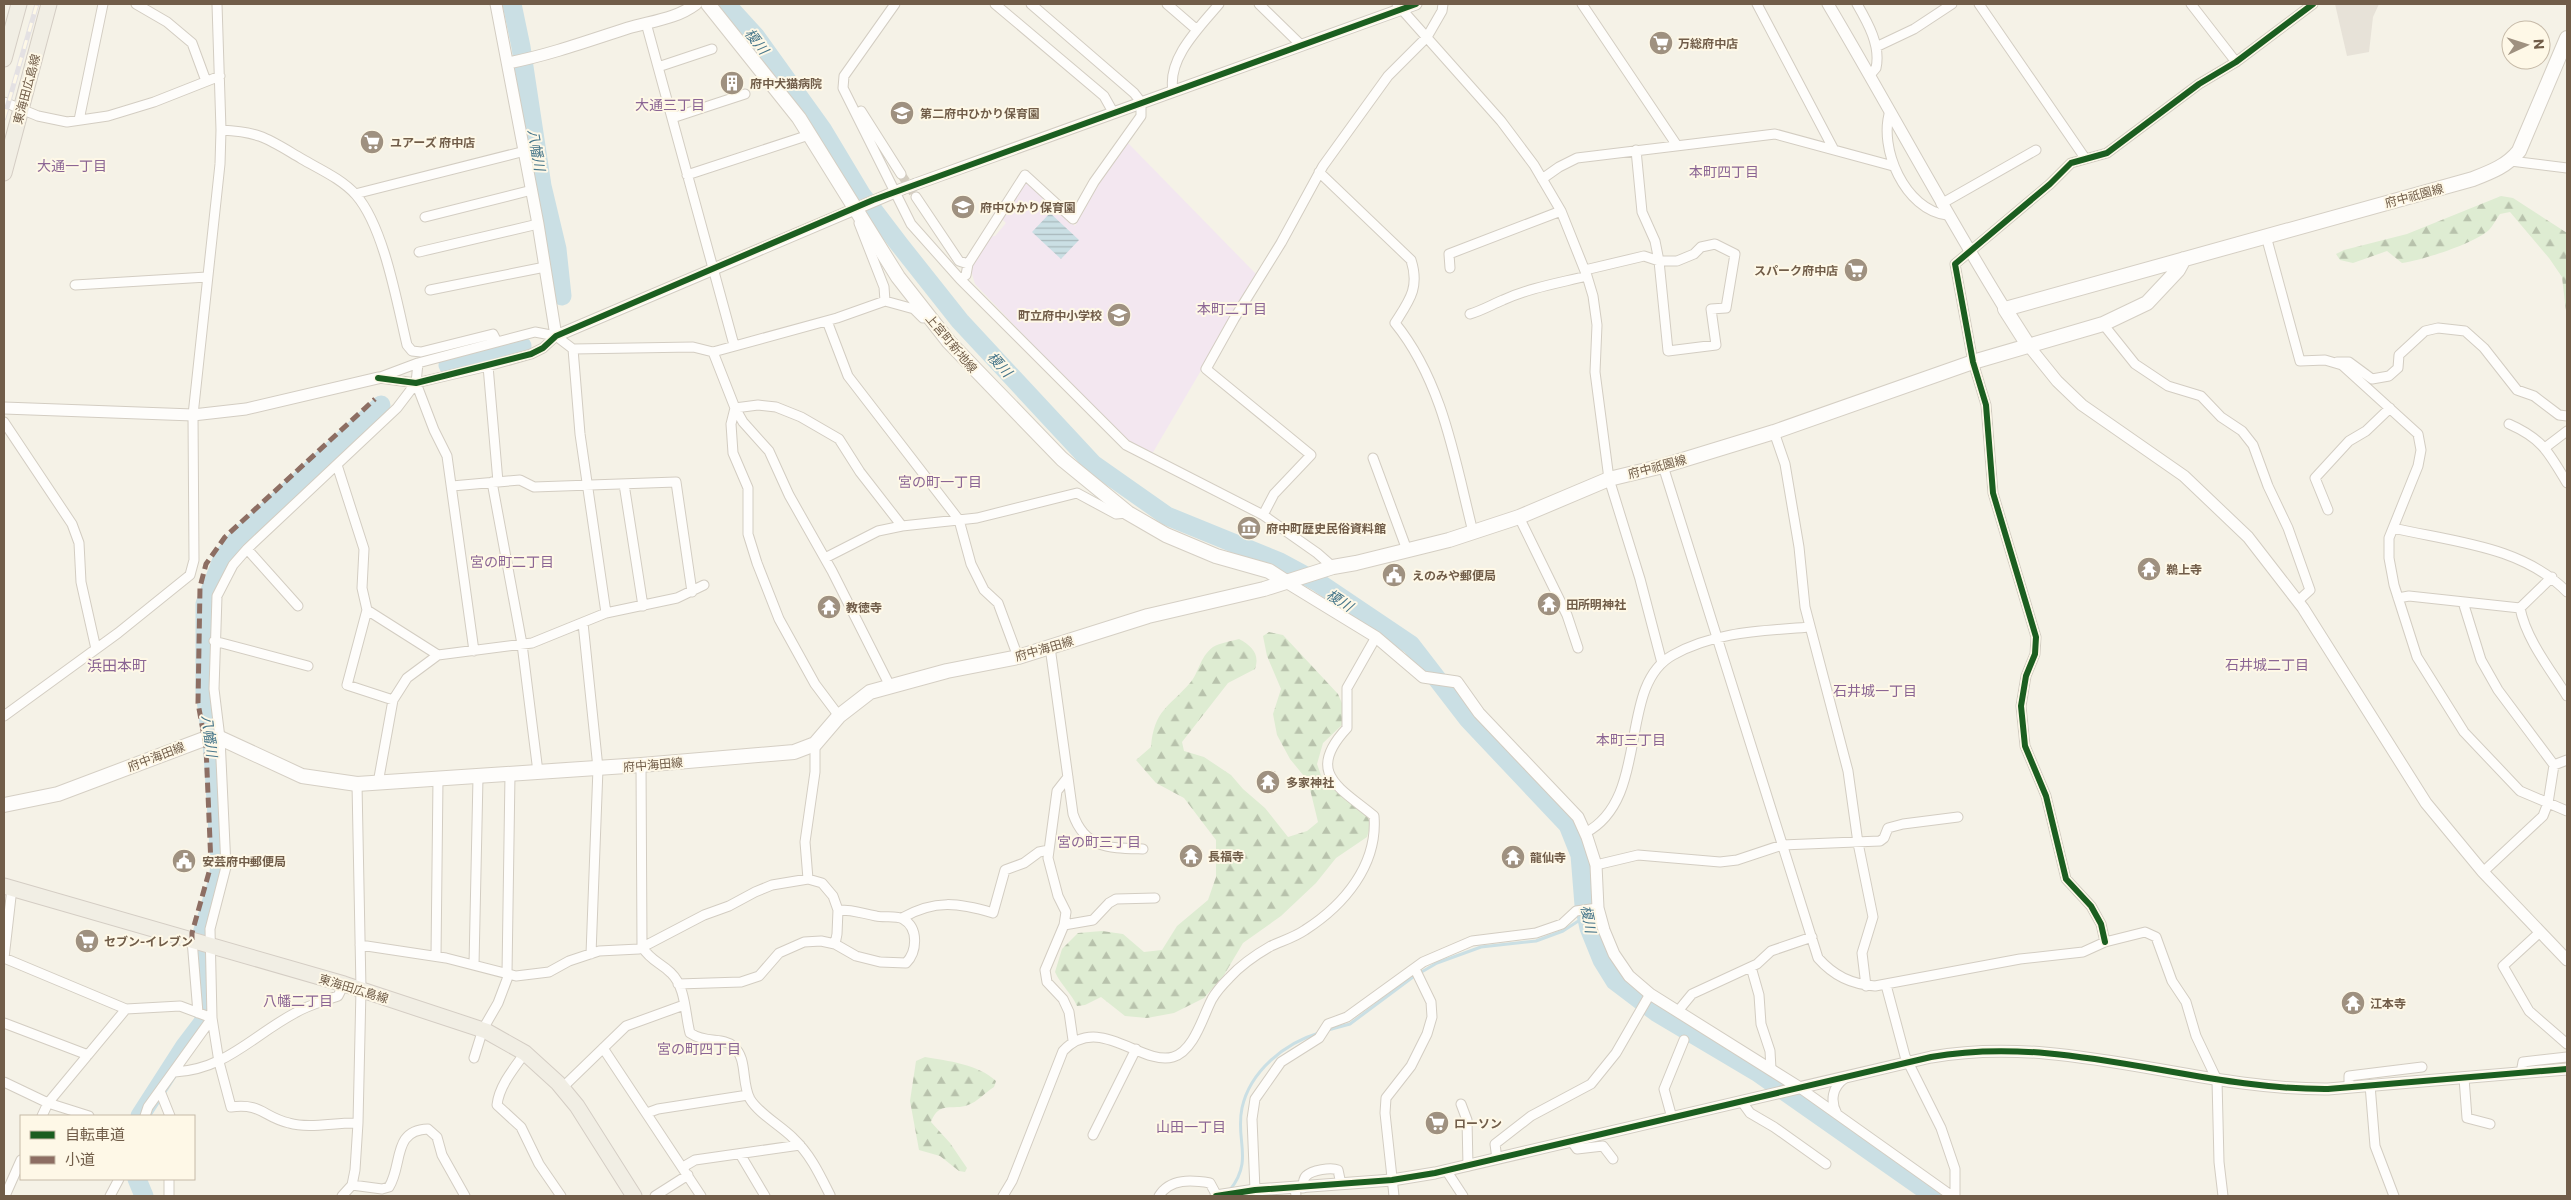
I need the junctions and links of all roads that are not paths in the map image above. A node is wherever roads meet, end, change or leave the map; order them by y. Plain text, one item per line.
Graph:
1 (20, 4) edge
2 (49, 4) edge
3 (103, 4) edge
4 (136, 4) edge
5 (218, 4) edge
6 (496, 4) edge
7 (696, 4) edge
8 (708, 4) edge
9 (895, 4) edge
10 (995, 4) edge
11 (1031, 4) edge
12 (1167, 4) edge
13 (1219, 4) edge
14 (1259, 4) edge
15 (1416, 4) edge
16 (1443, 4) edge
17 (1582, 4) edge
18 (1757, 4) edge
19 (1828, 4) edge
20 (1857, 4) edge
21 (1952, 4) edge
22 (1979, 4) edge
23 (2191, 4) edge
24 (2313, 4) edge
25 (1400, 6) edge
26 (646, 23) junction
27 (1197, 30) junction
28 (1427, 37) junction
29 (2567, 38) edge
30 (1301, 45) junction
31 (1876, 47) junction
32 (712, 49) dead end
33 (4, 59) edge
34 (2236, 62) junction
35 (508, 64) junction
36 (658, 67) junction
37 (1870, 75) junction
38 (220, 76) junction
39 (206, 81) junction
40 (1173, 90) junction
41 (745, 94) dead end
42 (4, 102) edge
43 (1141, 102) junction
44 (21, 108) junction
45 (854, 108) junction
46 (1890, 111) junction
47 (1113, 112) junction
48 (672, 118) junction
49 (80, 120) junction
50 (221, 130) junction
51 (809, 135) junction
52 (1676, 144) junction
53 (1834, 148) junction
54 (1636, 150) junction
55 (2036, 150) dead end
56 (525, 151) junction
57 (2085, 158) junction
58 (2511, 161) junction
59 (1893, 166) junction
60 (2567, 168) edge
61 (1319, 172) junction
62 (4, 173) edge
63 (901, 174) tunnel mouth
64 (687, 175) junction
65 (1542, 179) junction
66 (532, 190) junction
67 (896, 192) junction
68 (356, 194) junction
69 (916, 197) tunnel mouth
70 (1941, 204) junction
71 (858, 206) junction
72 (1561, 211) junction
73 (1947, 215) junction
74 (425, 216) dead end
75 (538, 224) junction
76 (2266, 236) junction
77 (1969, 250) junction
78 (419, 252) dead end
79 (2184, 259) junction
80 (1659, 261) junction
81 (968, 264) junction
82 (545, 267) junction
83 (1450, 268) dead end
84 (712, 269) junction
85 (1586, 273) junction
86 (207, 277) junction
87 (960, 280) junction
88 (75, 285) dead end
89 (430, 290) dead end
90 (885, 301) junction
91 (2005, 309) junction
92 (1470, 314) dead end
93 (827, 321) junction
94 (2103, 324) junction
95 (556, 336) junction
96 (497, 342) junction
97 (949, 342) junction
98 (734, 345) junction
99 (2028, 345) junction
100 (573, 349) junction
101 (713, 352) junction
102 (1973, 362) junction
103 (2335, 362) junction
104 (418, 363) junction
105 (488, 366) junction
106 (378, 378) junction
107 (416, 383) junction
108 (4, 408) edge
109 (735, 408) junction
110 (2390, 408) junction
111 (193, 415) junction
112 (2567, 416) edge
113 (4, 422) edge
114 (2509, 424) dead end
115 (2567, 430) edge
116 (1774, 432) junction
117 (2546, 447) junction
118 (1373, 458) dead end
119 (337, 465) junction
120 (1662, 466) junction
121 (1610, 479) junction
122 (495, 482) junction
123 (2567, 483) edge
124 (624, 484) junction
125 (587, 485) junction
126 (452, 486) junction
127 (2328, 510) dead end
128 (1128, 513) junction
129 (1263, 515) junction
130 (1519, 517) junction
131 (959, 520) junction
132 (902, 526) junction
133 (2393, 528) junction
134 (1473, 532) junction
135 (248, 549) junction
136 (1408, 550) junction
137 (825, 558) junction
138 (1333, 567) junction
139 (2552, 577) junction
140 (1292, 581) junction
141 (704, 585) dead end
142 (692, 592) junction
143 (2567, 592) edge
144 (2398, 598) junction
145 (2298, 601) junction
146 (2463, 602) junction
147 (298, 606) dead end
148 (643, 606) junction
149 (2520, 608) junction
150 (367, 610) junction
151 (606, 613) junction
152 (583, 623) junction
153 (1810, 626) junction
154 (1376, 638) junction
155 (1715, 638) junction
156 (214, 641) junction
157 (522, 644) junction
158 (1050, 647) junction
159 (1578, 648) dead end
160 (96, 649) junction
161 (474, 652) junction
162 (438, 655) junction
163 (1018, 657) junction
164 (1662, 663) junction
165 (308, 666) dead end
166 (890, 686) junction
167 (2567, 696) edge
168 (393, 700) junction
169 (4, 716) edge
170 (839, 716) junction
171 (220, 738) junction
172 (815, 744) junction
173 (2567, 760) edge
174 (641, 765) junction
175 (2554, 765) junction
176 (598, 768) junction
177 (538, 772) junction
178 (510, 774) junction
179 (478, 777) junction
180 (1068, 777) junction
181 (438, 779) junction
182 (378, 783) junction
183 (357, 784) junction
184 (2548, 803) junction
185 (4, 805) edge
186 (2567, 811) edge
187 (1958, 817) dead end
188 (1585, 833) junction
189 (1858, 843) junction
190 (1782, 845) junction
191 (1143, 849) dead end
192 (1049, 850) junction
193 (1596, 865) junction
194 (2483, 872) junction
195 (808, 879) junction
196 (8, 887) edge
197 (1155, 898) dead end
198 (1598, 908) junction
199 (838, 910) junction
200 (902, 918) junction
201 (1064, 925) junction
202 (2540, 932) junction
203 (1812, 937) junction
204 (192, 940) junction
205 (2105, 942) junction
206 (835, 944) junction
207 (209, 945) junction
208 (360, 946) junction
209 (642, 947) junction
210 (591, 954) junction
211 (436, 956) junction
212 (4, 958) edge
213 (2567, 960) edge
214 (474, 965) junction
215 (1751, 967) junction
216 (1415, 968) junction
217 (508, 974) junction
218 (344, 984) junction
219 (678, 984) junction
220 (1886, 985) junction
221 (1866, 986) junction
222 (361, 990) junction
223 (1650, 994) junction
224 (684, 1005) junction
225 (126, 1009) junction
226 (1678, 1011) junction
227 (198, 1013) junction
228 (212, 1018) junction
229 (4, 1023) edge
230 (483, 1029) junction
231 (1073, 1040) junction
232 (1684, 1040) dead end
233 (2567, 1044) edge
234 (603, 1048) junction
235 (1136, 1049) junction
236 (525, 1053) junction
237 (88, 1055) junction
238 (2567, 1057) edge
239 (474, 1058) dead end
240 (219, 1062) junction
241 (1909, 1063) junction
242 (2422, 1067) dead end
243 (1771, 1069) junction
244 (2567, 1069) edge
245 (175, 1072) junction
246 (2522, 1073) junction
247 (1845, 1078) junction
248 (2464, 1078) junction
249 (2217, 1080) junction
250 (4, 1082) edge
251 (2370, 1085) junction
252 (2349, 1087) junction
253 (562, 1088) junction
254 (1797, 1089) junction
255 (160, 1091) junction
256 (748, 1095) junction
257 (1742, 1102) junction
258 (48, 1104) junction
259 (1461, 1104) dead end
260 (647, 1113) junction
261 (1837, 1114) junction
262 (42, 1115) edge
263 (86, 1115) edge
264 (145, 1115) edge
265 (170, 1115) edge
266 (1672, 1118) junction
267 (358, 1123) junction
268 (2490, 1124) dead end
269 (1093, 1135) dead end
270 (1572, 1142) junction
271 (800, 1145) junction
272 (740, 1154) junction
273 (1497, 1159) junction
274 (1613, 1159) dead end
275 (20, 1162) edge
276 (1826, 1164) dead end
277 (1468, 1166) junction
278 (1446, 1170) junction
279 (686, 1171) junction
280 (118, 1180) edge
281 (169, 1180) edge
282 (1392, 1180) junction
283 (1341, 1184) junction
284 (352, 1185) junction
285 (1255, 1190) junction
286 (1298, 1191) edge
287 (1222, 1195) edge
288 (5, 1196) edge
289 (110, 1196) edge
290 (169, 1196) edge
291 (342, 1196) edge
292 (465, 1196) edge
293 (560, 1196) edge
294 (634, 1196) edge
295 (655, 1196) edge
296 (701, 1196) edge
297 (765, 1196) edge
298 (829, 1196) edge
299 (1003, 1196) edge
300 (1160, 1196) edge
301 (1394, 1196) edge
302 (1463, 1196) edge
303 (1954, 1196) edge
304 (2224, 1196) edge
305 (2394, 1196) edge

1 - 33 main road
2 - 44 main road, 東海田広島線
3 - 49 street
4 - 39 street
5 - 38 street
6 - 35 street
7 - 26 street
8 - 51 main road, 上宮町新地線
9 - 45 street
10 - 47 street
11 - 43 street
12 - 27 street
13 - 27 street
14 - 30 street
15 - 25 street
16 - 28 street
17 - 52 street
18 - 53 street
19 - 37 street
20 - 31 street
21 - 31 street
22 - 57 street
23 - 34 street
24 - 34 street
25 - 28 street
25 - 30 street
26 - 35 street
26 - 36 street
27 - 40 street
28 - 61 street
28 - 65 street
29 - 58 main road
30 - 40 street
31 - 37 street
32 - 36 street
34 - 57 street
35 - 56 street
36 - 48 street
37 - 46 street
38 - 39 street
38 - 50 street
39 - 49 street
40 - 43 street
41 - 48 street
42 - 44 street
43 - 47 street
43 - 81 street
44 - 49 street
44 - 62 main road, 東海田広島線
45 - 63 street
45 - 67 street
46 - 59 street
46 - 70 street
47 - 67 street, bridge
48 - 64 street
50 - 68 street
50 - 86 street
51 - 64 street
51 - 71 main road, 上宮町新地線
52 - 53 street
52 - 54 street
53 - 59 street
54 - 65 street
54 - 80 street
55 - 70 street
56 - 66 street
56 - 68 street
57 - 77 street
58 - 60 street
58 - 76 main road, 府中祇園線
59 - 73 street
61 - 129 street
61 - 134 street
64 - 84 street
65 - 72 street
66 - 74 street
66 - 75 street
67 - 71 street
67 - 87 street
68 - 96 street
69 - 81 street
70 - 73 street
71 - 84 street
71 - 90 street
71 - 97 main road, 上宮町新地線
72 - 83 street
72 - 85 street
73 - 77 street
75 - 78 street
75 - 82 street
76 - 79 main road, 府中祇園線
76 - 103 street
77 - 91 street
77 - 102 street
79 - 91 main road, 府中祇園線
79 - 94 main road, 府中祇園線
80 - 80 street
80 - 85 street
81 - 87 street
82 - 89 street
82 - 95 street
84 - 95 street
84 - 98 street
85 - 92 street
85 - 121 street
86 - 88 street
86 - 111 street
87 - 129 street
90 - 93 street
90 - 97 street
91 - 99 main road
93 - 98 street
93 - 131 street
94 - 99 main road, 府中祇園線
94 - 145 street
95 - 96 street
95 - 100 street
95 - 105 street
96 - 104 street
97 - 128 main road, 上宮町新地線
98 - 101 street
99 - 102 main road, 府中祇園線
99 - 145 street
100 - 101 street
100 - 125 street
101 - 109 street
102 - 116 main road, 府中祇園線
102 - 205 street
103 - 110 street
103 - 112 street
104 - 106 street
104 - 107 street
105 - 107 street
105 - 122 street
106 - 107 street
106 - 111 street
107 - 119 street
107 - 126 street
108 - 111 street
109 - 132 street
109 - 137 street
109 - 170 street
110 - 127 street
110 - 133 street
111 - 160 street
113 - 160 street
114 - 117 street
115 - 117 street
116 - 120 main road, 府中祇園線
116 - 153 street
117 - 123 street
118 - 136 street
119 - 135 street
119 - 150 street
120 - 121 main road, 府中祇園線
120 - 155 street
121 - 130 main road, 府中祇園線
121 - 164 street
122 - 125 street
122 - 126 street
122 - 157 street
124 - 125 street
124 - 142 street
124 - 148 street
125 - 151 street
126 - 161 street
128 - 131 street
128 - 140 main road, 上宮町新地線
129 - 138 street
130 - 134 main road, 府中祇園線
130 - 159 street
131 - 132 street
131 - 163 street
132 - 137 street
133 - 139 street
133 - 144 street
134 - 136 main road, 府中祇園線
135 - 147 street
135 - 156 street
136 - 138 main road, 府中祇園線
137 - 166 street
138 - 140 main road, 府中祇園線
139 - 143 street
139 - 149 street
140 - 154 street
140 - 158 main road, 府中海田線
141 - 142 street
142 - 148 street
144 - 146 street
144 - 184 street
145 - 194 street
146 - 149 street
146 - 175 street
148 - 151 street
149 - 167 street
150 - 162 street
150 - 168 street
151 - 152 street
152 - 157 street
152 - 176 street
153 - 155 street
153 - 189 street
154 - 188 street
154 - 235 street
155 - 164 street
155 - 190 street
156 - 165 street
156 - 171 street
157 - 161 street
157 - 177 street
158 - 163 main road, 府中海田線
158 - 180 street
160 - 169 street
161 - 162 street
162 - 168 street
163 - 166 main road, 府中海田線
164 - 188 street
166 - 170 main road, 府中海田線
168 - 182 street
170 - 172 main road, 府中海田線
171 - 183 main road, 府中海田線
171 - 185 main road, 府中海田線
171 - 207 street
172 - 174 main road, 府中海田線
172 - 195 street
173 - 175 street
174 - 176 main road, 府中海田線
174 - 209 street
175 - 184 street
176 - 177 main road, 府中海田線
176 - 210 street
177 - 178 main road, 府中海田線
178 - 179 main road, 府中海田線
178 - 217 street
179 - 181 main road, 府中海田線
179 - 214 street
180 - 191 street
180 - 192 street
181 - 182 main road, 府中海田線
181 - 211 street
182 - 183 main road, 府中海田線
183 - 208 street
184 - 186 street
184 - 194 street
187 - 189 street
188 - 193 street
189 - 190 street
189 - 221 street
190 - 193 street
190 - 203 street
192 - 200 street
192 - 201 street
193 - 198 street
194 - 202 street
195 - 199 street
195 - 209 street
196 - 204 main road, 東海田広島線
196 - 212 street
197 - 201 street
198 - 216 street
198 - 223 street
199 - 200 street
199 - 206 street
200 - 206 street
201 - 231 street
202 - 213 street
202 - 233 street
203 - 215 street
203 - 221 street
204 - 207 main road, 東海田広島線
204 - 227 street
205 - 220 street
205 - 249 street
206 - 219 street
207 - 218 main road, 東海田広島線
207 - 228 street
208 - 211 street
208 - 222 street
209 - 210 street
209 - 219 street
210 - 217 street
211 - 214 street
212 - 225 street
214 - 217 street
215 - 226 street
215 - 243 street
216 - 282 street
216 - 285 street
217 - 230 street
218 - 222 main road, 東海田広島線
218 - 240 street
219 - 224 street
220 - 221 street
220 - 241 street
222 - 230 main road, 東海田広島線
222 - 267 street
223 - 226 street
223 - 273 street
224 - 234 street
224 - 256 street
225 - 227 street
225 - 237 street
226 - 243 street
227 - 228 street
228 - 240 street
228 - 245 street
229 - 237 street
230 - 236 main road, 東海田広島線
230 - 239 street
231 - 235 street
231 - 299 street
232 - 266 street
234 - 253 street
234 - 260 street
235 - 269 street
236 - 253 main road, 東海田広島線
236 - 293 street
237 - 258 street
238 - 246 street
240 - 245 street
240 - 267 street
241 - 247 street
241 - 249 street
241 - 303 street
242 - 252 street
243 - 254 street
244 - 246 street
245 - 255 street
246 - 248 street
247 - 254 street
247 - 261 street
248 - 251 street
248 - 268 street
249 - 252 street
249 - 304 street
250 - 258 street
251 - 252 street
251 - 305 street
253 - 294 main road, 東海田広島線
254 - 257 street
254 - 261 street
255 - 264 street
255 - 265 street
256 - 260 street
256 - 271 street
257 - 266 street
257 - 276 street
258 - 262 street
258 - 263 street
259 - 277 street
260 - 279 street
261 - 303 street
266 - 270 street
267 - 284 street
270 - 273 street
270 - 274 street
271 - 272 street
271 - 298 street
272 - 279 street
272 - 297 street
273 - 277 street
275 - 288 street
277 - 278 street
278 - 282 street
278 - 302 street
279 - 295 street
279 - 296 street
280 - 289 street
281 - 290 street
282 - 283 street
282 - 301 street
283 - 286 street
283 - 286 street
284 - 291 street
284 - 292 street
285 - 286 street
285 - 287 street
287 - 300 street

